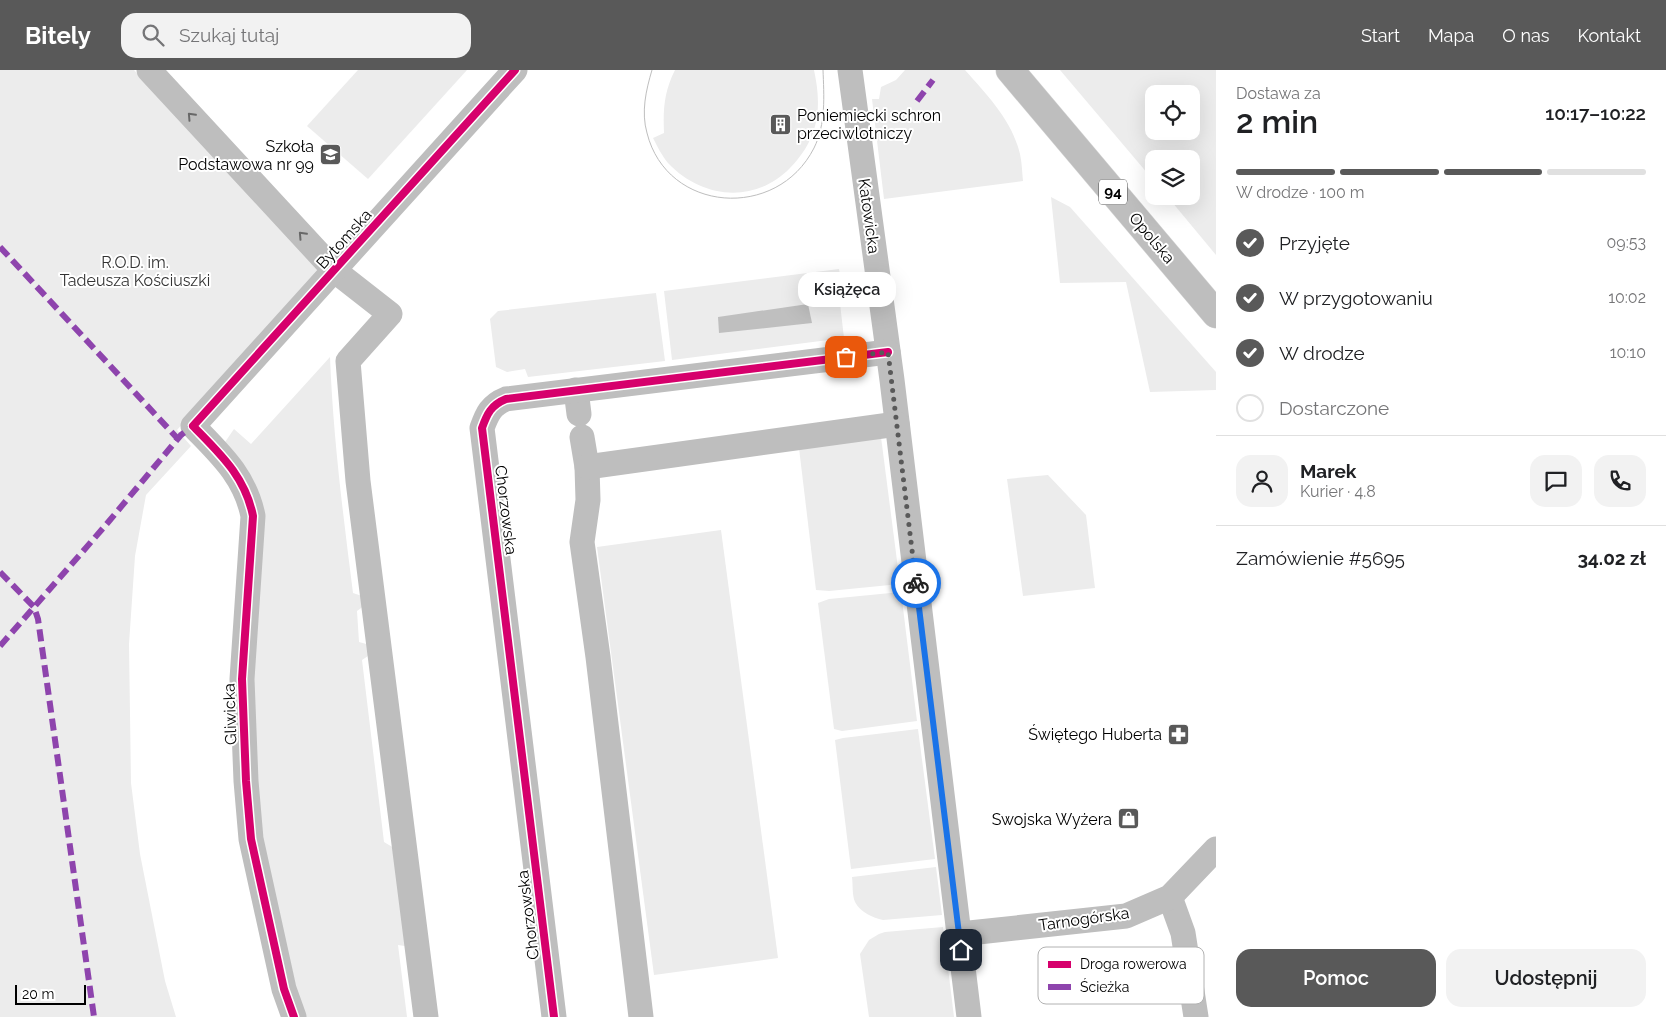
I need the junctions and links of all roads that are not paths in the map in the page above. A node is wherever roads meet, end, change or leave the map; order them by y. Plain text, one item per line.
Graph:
1 (149, 70) edge
2 (515, 70) edge
3 (850, 70) edge
4 (1010, 70) edge
5 (335, 271) junction
6 (1216, 314) edge
7 (888, 352) junction
8 (576, 390) junction
9 (897, 424) junction
10 (193, 426) joint
11 (586, 467) junction
12 (1216, 849) edge
13 (1170, 896) junction
14 (960, 934) junction
15 (1184, 947) edge
16 (1194, 1004) edge
17 (294, 1017) edge
18 (426, 1017) edge
19 (554, 1017) edge
20 (641, 1017) edge
21 (969, 1017) edge
22 (1196, 1017) edge

5 -> 1 street
2 - 5 street, Bytomska
3 - 7 street, Katowicka
4 - 6 main road, Opolska / 94
5 - 10 street, Bytomska
5 - 18 street
7 - 8 street, Chorzowska
7 - 9 street, Katowicka
8 - 11 street
8 - 19 street, Chorzowska
9 - 11 street
9 - 14 street, Katowicka
10 - 17 street, Gliwicka
11 - 20 street
12 - 13 street, Tarnogórska
13 - 14 street, Tarnogórska
13 - 15 street
14 - 21 street, Katowicka
16 - 22 street

